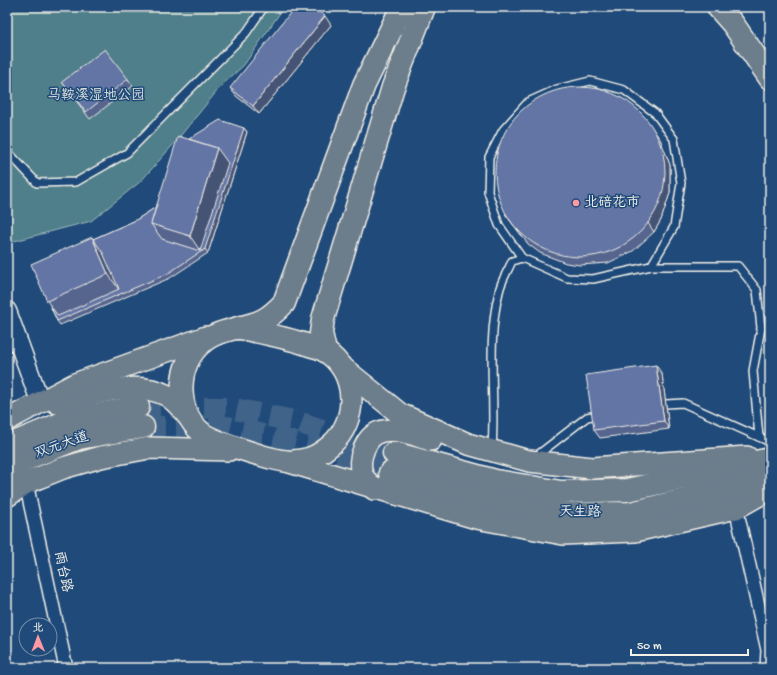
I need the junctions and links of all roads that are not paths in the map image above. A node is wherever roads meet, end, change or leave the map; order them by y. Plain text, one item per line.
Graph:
1 (264, 7) edge
2 (402, 7) edge
3 (424, 7) edge
4 (718, 7) edge
5 (770, 78) edge
6 (7, 151) edge
7 (522, 258) junction
8 (651, 266) junction
9 (7, 311) edge
10 (228, 331) junction
11 (332, 358) junction
12 (40, 401) junction
13 (666, 404) dead end
14 (596, 415) edge
15 (189, 417) junction
16 (7, 420) edge
17 (759, 437) junction
18 (770, 442) edge
19 (7, 446) edge
20 (244, 450) junction
21 (492, 451) junction
22 (770, 455) edge
23 (770, 459) edge
24 (286, 461) junction
25 (530, 461) junction
26 (592, 468) junction
27 (7, 470) edge
28 (770, 479) edge
29 (26, 483) junction
30 (374, 489) junction
31 (770, 489) edge
32 (7, 496) edge
33 (736, 508) junction
34 (66, 668) edge
35 (767, 668) edge

1 - 6 lane
2 - 10 highway
3 - 11 highway
4 - 5 highway
7 - 8 lane
7 - 8 lane
7 - 21 lane
8 - 17 lane
9 - 12 street
10 - 11 main road
10 - 12 main road
10 - 15 main road
11 - 21 main road
11 - 24 main road
12 - 15 main road
12 - 16 main road
13 - 17 lane
14 - 25 lane
15 - 20 main road
17 - 18 lane
19 - 27 highway, 双元大道
20 - 24 main road
20 - 29 main road
21 - 25 main road
22 - 26 main road
23 - 28 highway, 天生路
24 - 30 main road
25 - 26 main road
26 - 30 main road
29 - 32 main road
29 - 34 street, 雨台路
30 - 33 main road
31 - 33 main road
33 - 35 street

